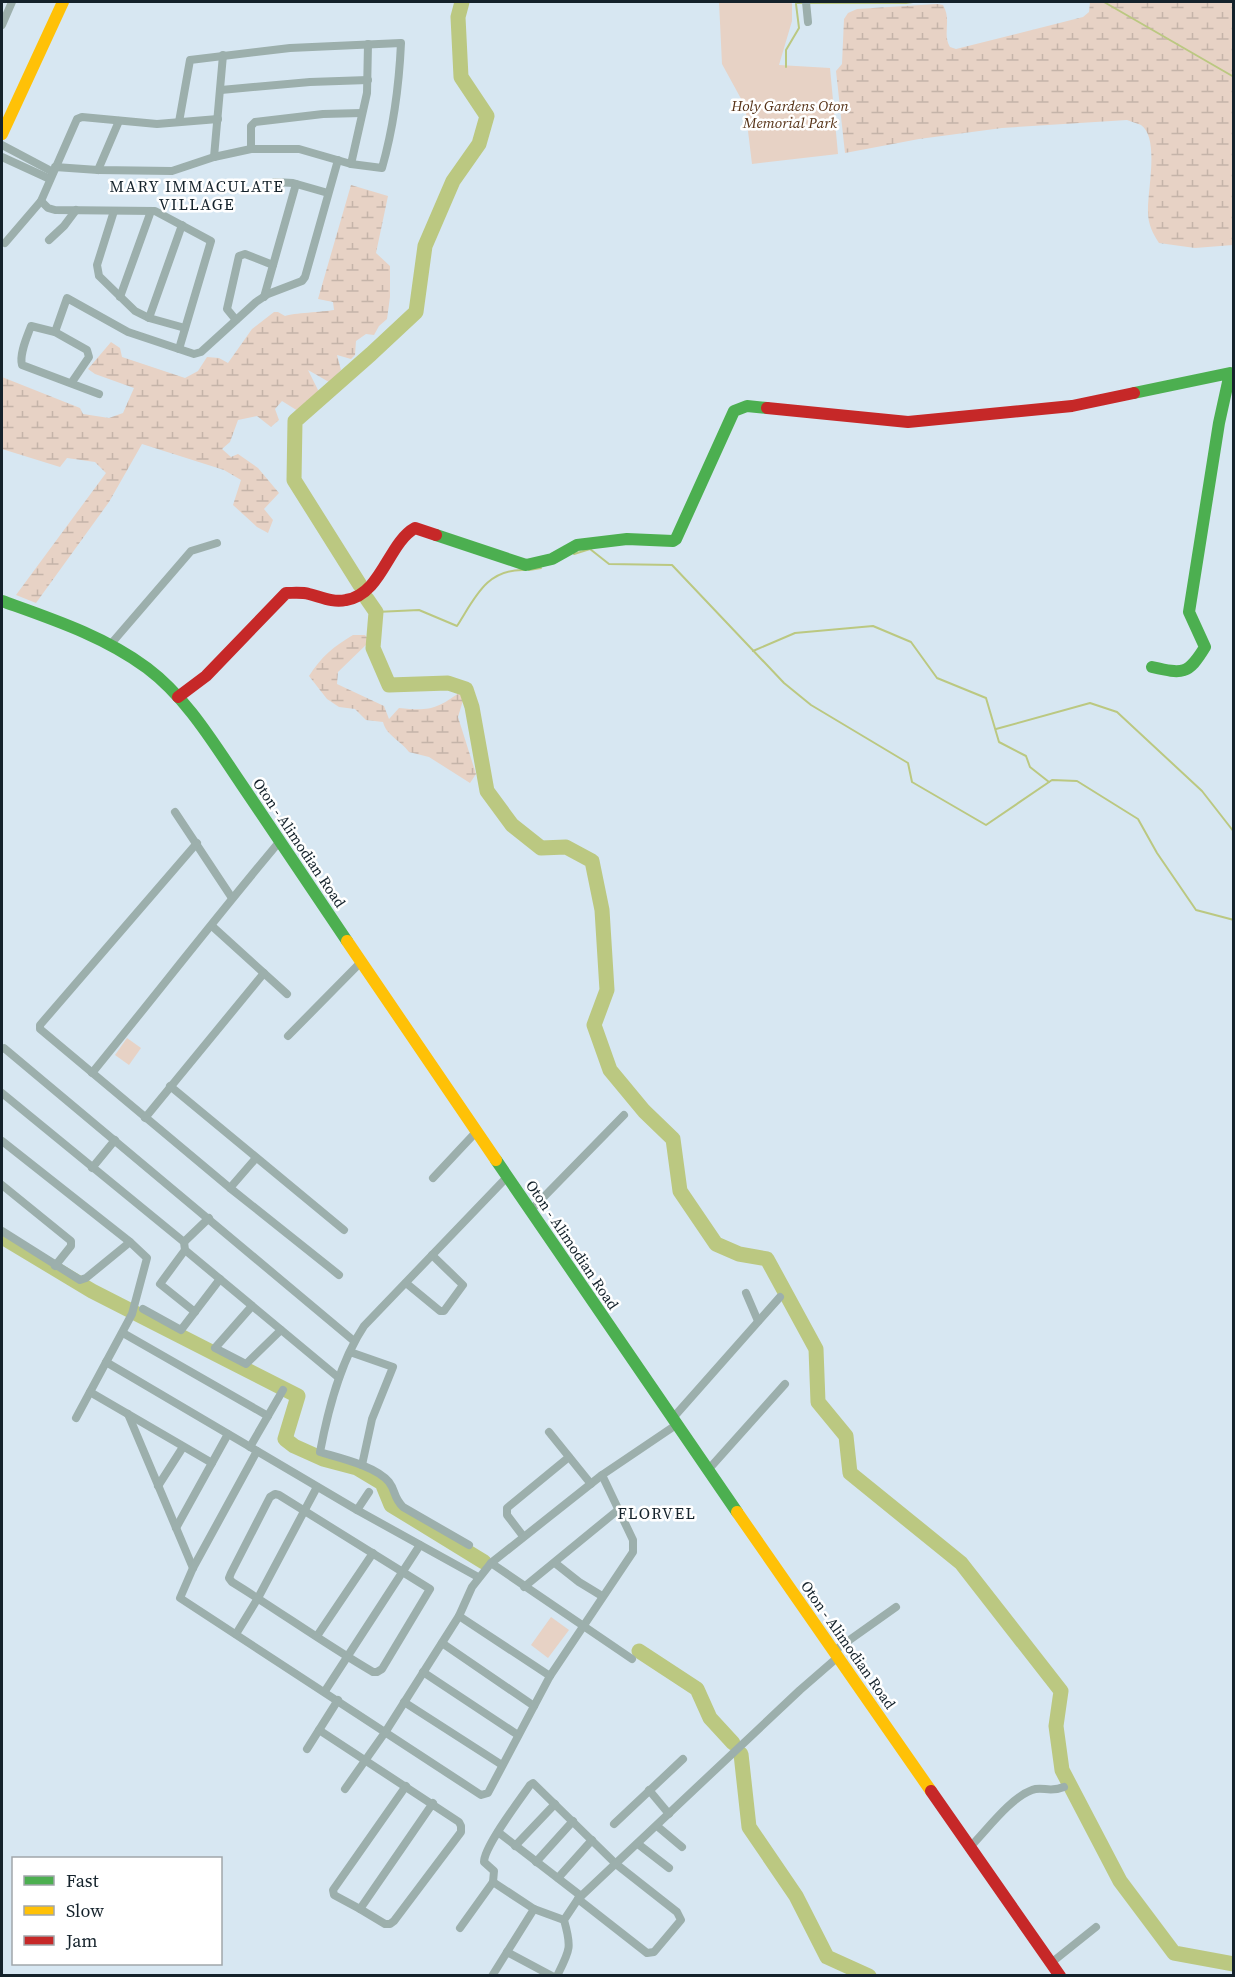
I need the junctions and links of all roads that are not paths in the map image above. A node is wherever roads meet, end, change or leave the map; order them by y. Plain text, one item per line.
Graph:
1 (12, 2) edge
2 (63, 2) edge
3 (806, 4) edge
4 (808, 22) dead end
5 (2, 25) edge
6 (368, 44) junction
7 (224, 55) junction
8 (368, 80) junction
9 (221, 90) junction
10 (362, 113) junction
11 (218, 119) junction
12 (119, 121) junction
13 (179, 122) junction
14 (2, 135) edge
15 (2, 145) edge
16 (251, 149) junction
17 (2, 157) edge
18 (214, 157) junction
19 (338, 160) junction
20 (351, 164) junction
21 (98, 170) junction
22 (53, 173) junction
23 (275, 182) dead end
24 (296, 184) junction
25 (328, 193) junction
26 (41, 201) junction
27 (76, 210) junction
28 (114, 211) junction
29 (151, 211) junction
30 (182, 225) junction
31 (49, 240) dead end
32 (5, 243) dead end
33 (273, 265) junction
34 (120, 297) junction
35 (264, 297) junction
36 (149, 318) junction
37 (236, 320) junction
38 (185, 328) junction
39 (55, 332) junction
40 (179, 349) junction
41 (1232, 372) edge
42 (72, 382) junction
43 (99, 394) dead end
44 (217, 543) dead end
45 (2, 601) edge
46 (110, 645) junction
47 (1152, 667) dead end
48 (178, 697) junction
49 (176, 812) dead end
50 (280, 841) junction
51 (197, 843) junction
52 (232, 897) junction
53 (212, 926) junction
54 (361, 962) junction
55 (264, 974) junction
56 (287, 994) dead end
57 (288, 1036) dead end
58 (2, 1049) edge
59 (92, 1073) junction
60 (170, 1086) junction
61 (2, 1093) edge
62 (624, 1115) dead end
63 (145, 1118) junction
64 (477, 1131) junction
65 (115, 1140) junction
66 (2, 1141) edge
67 (256, 1158) junction
68 (93, 1168) junction
69 (508, 1176) junction
70 (433, 1178) dead end
71 (2, 1185) edge
72 (230, 1188) junction
73 (531, 1210) junction
74 (209, 1218) junction
75 (344, 1230) dead end
76 (2, 1231) edge
77 (130, 1242) junction
78 (185, 1246) junction
79 (432, 1255) junction
80 (55, 1266) junction
81 (339, 1275) dead end
82 (220, 1279) junction
83 (406, 1283) junction
84 (746, 1293) dead end
85 (780, 1297) dead end
86 (252, 1306) junction
87 (136, 1310) junction
88 (195, 1312) junction
89 (758, 1321) junction
90 (281, 1330) junction
91 (123, 1333) junction
92 (354, 1341) junction
93 (350, 1352) junction
94 (106, 1362) junction
95 (339, 1378) junction
96 (785, 1384) dead end
97 (283, 1390) dead end
98 (90, 1392) junction
99 (128, 1414) junction
100 (268, 1416) junction
101 (76, 1418) dead end
102 (674, 1422) junction
103 (549, 1431) dead end
104 (228, 1434) junction
105 (183, 1446) junction
106 (254, 1449) junction
107 (569, 1457) junction
108 (212, 1463) junction
109 (362, 1465) junction
110 (708, 1470) junction
111 (602, 1475) junction
112 (591, 1484) junction
113 (158, 1486) junction
114 (317, 1487) junction
115 (369, 1492) dead end
116 (357, 1510) junction
117 (618, 1510) junction
118 (304, 1511) junction
119 (176, 1528) junction
120 (524, 1536) junction
121 (420, 1545) junction
122 (469, 1545) dead end
123 (373, 1553) junction
124 (491, 1563) junction
125 (555, 1563) junction
126 (193, 1568) junction
127 (403, 1572) junction
128 (478, 1577) junction
129 (524, 1587) junction
130 (602, 1596) junction
131 (258, 1598) junction
132 (896, 1607) dead end
133 (459, 1616) junction
134 (583, 1626) junction
135 (236, 1634) junction
136 (317, 1636) junction
137 (442, 1643) junction
138 (836, 1654) junction
139 (347, 1657) junction
140 (632, 1659) dead end
141 (423, 1672) junction
142 (550, 1676) junction
143 (325, 1691) junction
144 (338, 1700) junction
145 (404, 1702) junction
146 (534, 1706) junction
147 (319, 1730) junction
148 (386, 1731) junction
149 (518, 1735) junction
150 (307, 1749) dead end
151 (683, 1759) dead end
152 (365, 1760) junction
153 (502, 1765) junction
154 (406, 1786) junction
155 (1064, 1787) dead end
156 (345, 1789) dead end
157 (649, 1791) junction
158 (433, 1803) junction
159 (555, 1804) junction
160 (669, 1814) junction
161 (573, 1821) junction
162 (614, 1824) dead end
163 (657, 1826) junction
164 (498, 1832) junction
165 (592, 1840) junction
166 (638, 1844) junction
167 (515, 1846) junction
168 (682, 1847) dead end
169 (970, 1847) junction
170 (536, 1862) junction
171 (616, 1864) junction
172 (669, 1868) dead end
173 (558, 1878) junction
174 (493, 1882) junction
175 (580, 1898) junction
176 (360, 1909) junction
177 (534, 1909) junction
178 (564, 1920) junction
179 (1096, 1927) dead end
180 (460, 1928) dead end
181 (507, 1952) junction
182 (1051, 1963) junction
183 (492, 1976) edge
184 (552, 1976) edge
185 (557, 1976) edge
186 (1060, 1976) edge

1 - 5 street
2 - 14 main road
3 - 4 street
6 - 7 street
6 - 8 street
6 - 20 street
7 - 9 street
7 - 13 street
8 - 9 street
8 - 10 street
9 - 11 street
10 - 16 street
10 - 20 street
11 - 13 street
11 - 18 street
12 - 13 street
12 - 21 street
12 - 22 street
15 - 22 street
16 - 18 street
16 - 19 street
17 - 22 street
18 - 21 street
19 - 20 street
19 - 25 street
21 - 22 street
22 - 26 street
23 - 24 street
24 - 25 street
24 - 33 street
25 - 35 street
26 - 27 street
26 - 32 street
27 - 28 street
27 - 31 street
28 - 29 street
28 - 34 street
29 - 30 street
29 - 34 street
30 - 36 street
30 - 38 street
33 - 35 street
33 - 37 street
34 - 36 street
35 - 37 street
36 - 38 street
37 - 40 street
38 - 40 street
39 - 40 street
39 - 42 street
39 - 42 street
41 - 47 main road
41 - 48 main road
42 - 43 street
44 - 46 street
45 - 46 main road, Oton - Alimodian Road
46 - 48 main road, Oton - Alimodian Road
48 - 50 main road, Oton - Alimodian Road
49 - 51 street
50 - 52 street
50 - 54 main road, Oton - Alimodian Road
51 - 52 street
51 - 59 street
52 - 53 street
53 - 55 street
53 - 59 street
54 - 57 street
54 - 64 main road, Oton - Alimodian Road
55 - 56 street
55 - 60 street
58 - 65 street
59 - 63 street
60 - 63 street
60 - 67 street
61 - 68 street
62 - 73 street
63 - 72 street
64 - 69 main road, Oton - Alimodian Road
64 - 70 street
65 - 68 street
65 - 74 street
66 - 77 street
67 - 72 street
67 - 75 street
68 - 78 street
69 - 73 main road, Oton - Alimodian Road
69 - 79 street
71 - 80 street
72 - 81 street
73 - 102 main road, Oton - Alimodian Road
74 - 78 street
74 - 92 street
76 - 80 street
77 - 80 street
77 - 87 street
78 - 82 street
78 - 88 street
79 - 83 street
79 - 83 street
82 - 86 street
82 - 88 street
83 - 92 street
84 - 89 street
85 - 89 street
86 - 90 street
86 - 90 street
87 - 88 street
87 - 91 street
89 - 102 street
90 - 95 street
91 - 94 street
91 - 100 street
92 - 93 street
93 - 95 street
93 - 109 street
94 - 98 street
94 - 104 street
95 - 109 street
96 - 110 street
97 - 100 street
98 - 99 street
98 - 101 street
99 - 105 street
99 - 113 street
100 - 106 street
102 - 110 main road, Oton - Alimodian Road
102 - 111 street
103 - 107 street
104 - 106 street
104 - 108 street
105 - 108 street
105 - 113 street
106 - 114 street
106 - 126 street
107 - 112 street
107 - 120 street
108 - 119 street
109 - 122 street
110 - 138 main road, Oton - Alimodian Road
111 - 112 street
111 - 117 street
112 - 120 street
113 - 119 street
114 - 116 street
114 - 118 street
115 - 116 street
116 - 121 street
117 - 125 street
117 - 130 street
118 - 123 street
118 - 131 street
118 - 131 street
119 - 126 street
120 - 124 street
121 - 127 street
121 - 128 street
123 - 127 street
123 - 136 street
124 - 128 street
124 - 129 street
125 - 129 street
125 - 130 street
126 - 135 street
127 - 139 street
127 - 139 street
128 - 133 street
129 - 134 street
130 - 134 street
131 - 135 street
131 - 136 street
132 - 138 street
133 - 137 street
133 - 142 street
134 - 140 street
134 - 142 street
135 - 143 street
136 - 139 street
137 - 141 street
137 - 146 street
138 - 160 street
138 - 169 main road, Oton - Alimodian Road
139 - 143 street
141 - 145 street
141 - 149 street
142 - 146 street
143 - 144 street
144 - 147 street
144 - 148 street
145 - 148 street
145 - 153 street
146 - 149 street
147 - 150 street
147 - 152 street
148 - 152 street
148 - 153 street
149 - 153 street
151 - 157 street
152 - 154 street
152 - 156 street
154 - 158 street
154 - 176 street
155 - 169 street
157 - 160 street
157 - 162 street
158 - 176 street
158 - 176 street
159 - 161 street
159 - 164 street
159 - 167 street
160 - 163 street
161 - 165 street
161 - 170 street
163 - 166 street
163 - 168 street
164 - 167 street
164 - 174 street
165 - 171 street
165 - 173 street
166 - 171 street
166 - 172 street
167 - 170 street
169 - 182 main road, Oton - Alimodian Road
170 - 173 street
171 - 175 street
171 - 175 street
173 - 175 street
174 - 177 street
174 - 180 street
175 - 178 street
177 - 178 street
177 - 181 street
178 - 185 street
179 - 182 street
181 - 183 street
181 - 184 street
182 - 186 main road, Oton - Alimodian Road

